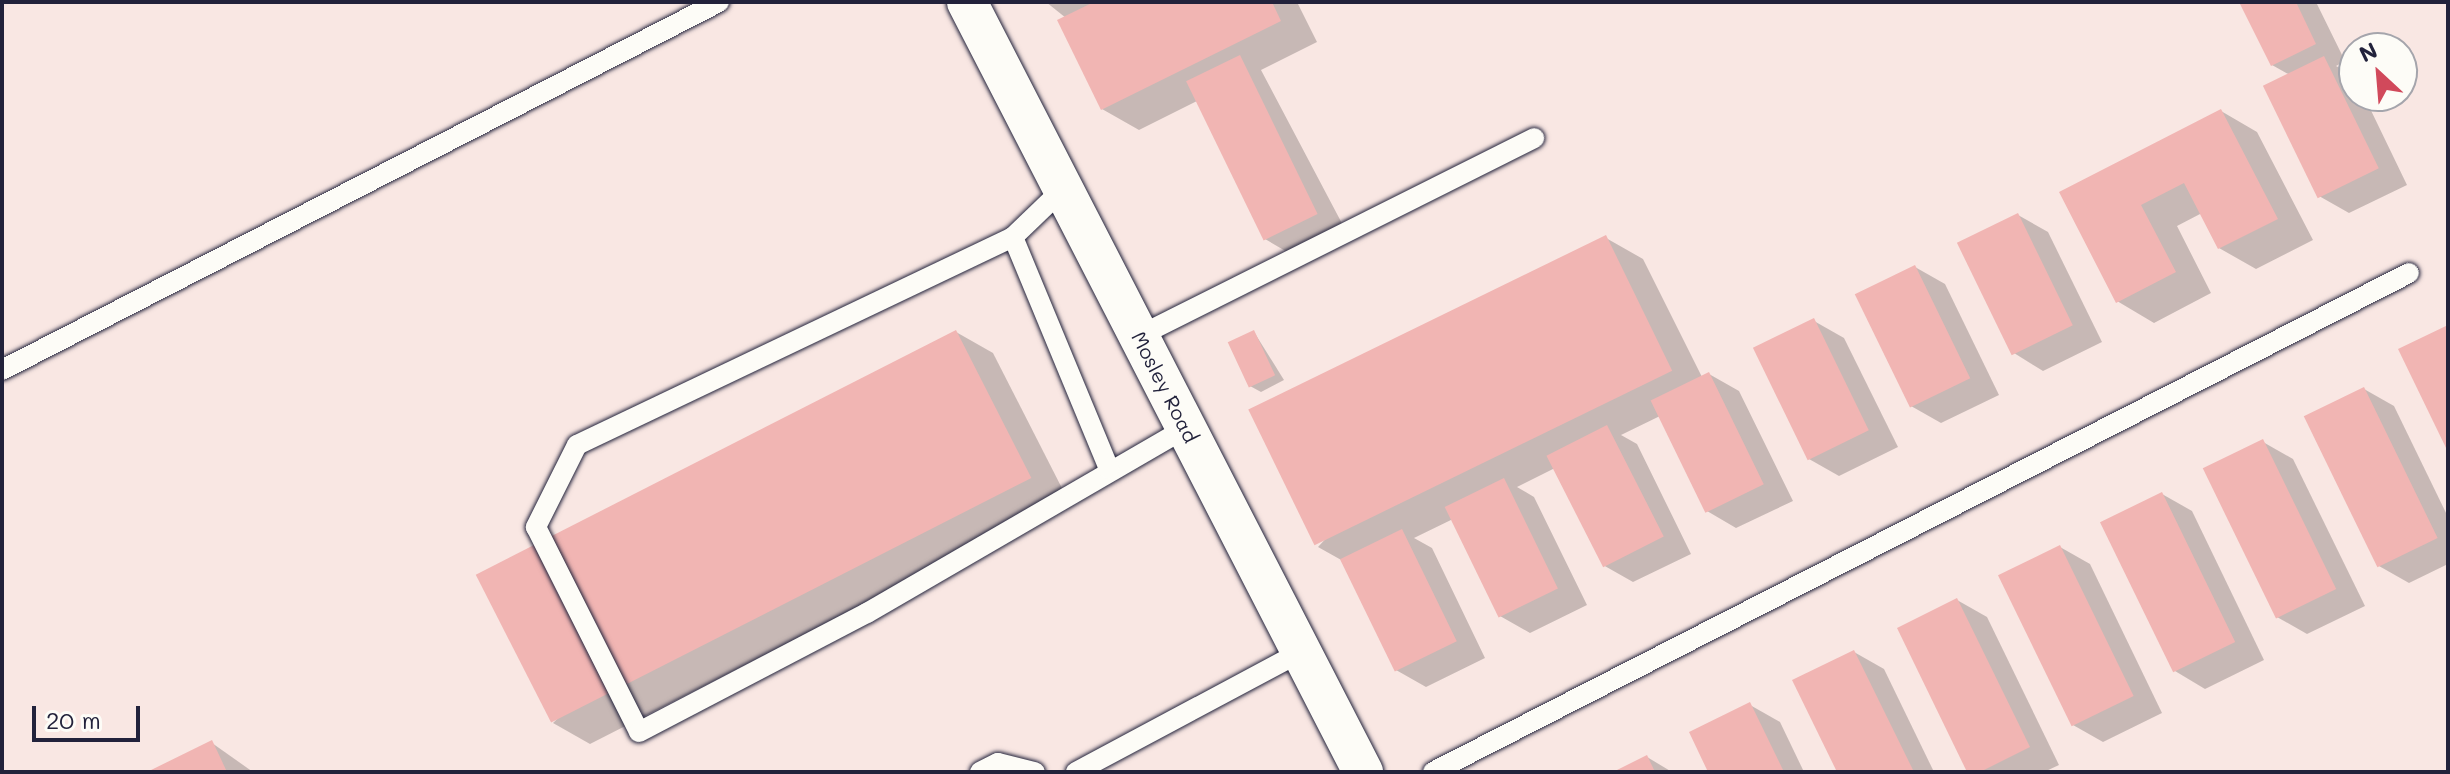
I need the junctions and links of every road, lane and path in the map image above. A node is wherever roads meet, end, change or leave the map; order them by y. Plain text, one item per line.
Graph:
1 (719, 2) edge
2 (967, 2) edge
3 (1534, 138) dead end
4 (1063, 189) junction
5 (1013, 237) junction
6 (2409, 273) dead end
7 (1139, 336) junction
8 (2, 370) edge
9 (1186, 428) junction
10 (1109, 469) junction
11 (1301, 652) junction
12 (1086, 769) edge
13 (980, 772) edge
14 (1035, 772) edge
15 (1363, 772) edge
16 (1433, 772) edge

1 - 8 lane
2 - 4 street, Mosley Road
3 - 7 lane
4 - 5 lane
4 - 7 street, Mosley Road
5 - 10 lane
5 - 10 lane
6 - 16 lane
7 - 9 street, Mosley Road
9 - 10 lane
9 - 11 street, Mosley Road
11 - 12 lane
11 - 15 street, Mosley Road
13 - 14 lane

